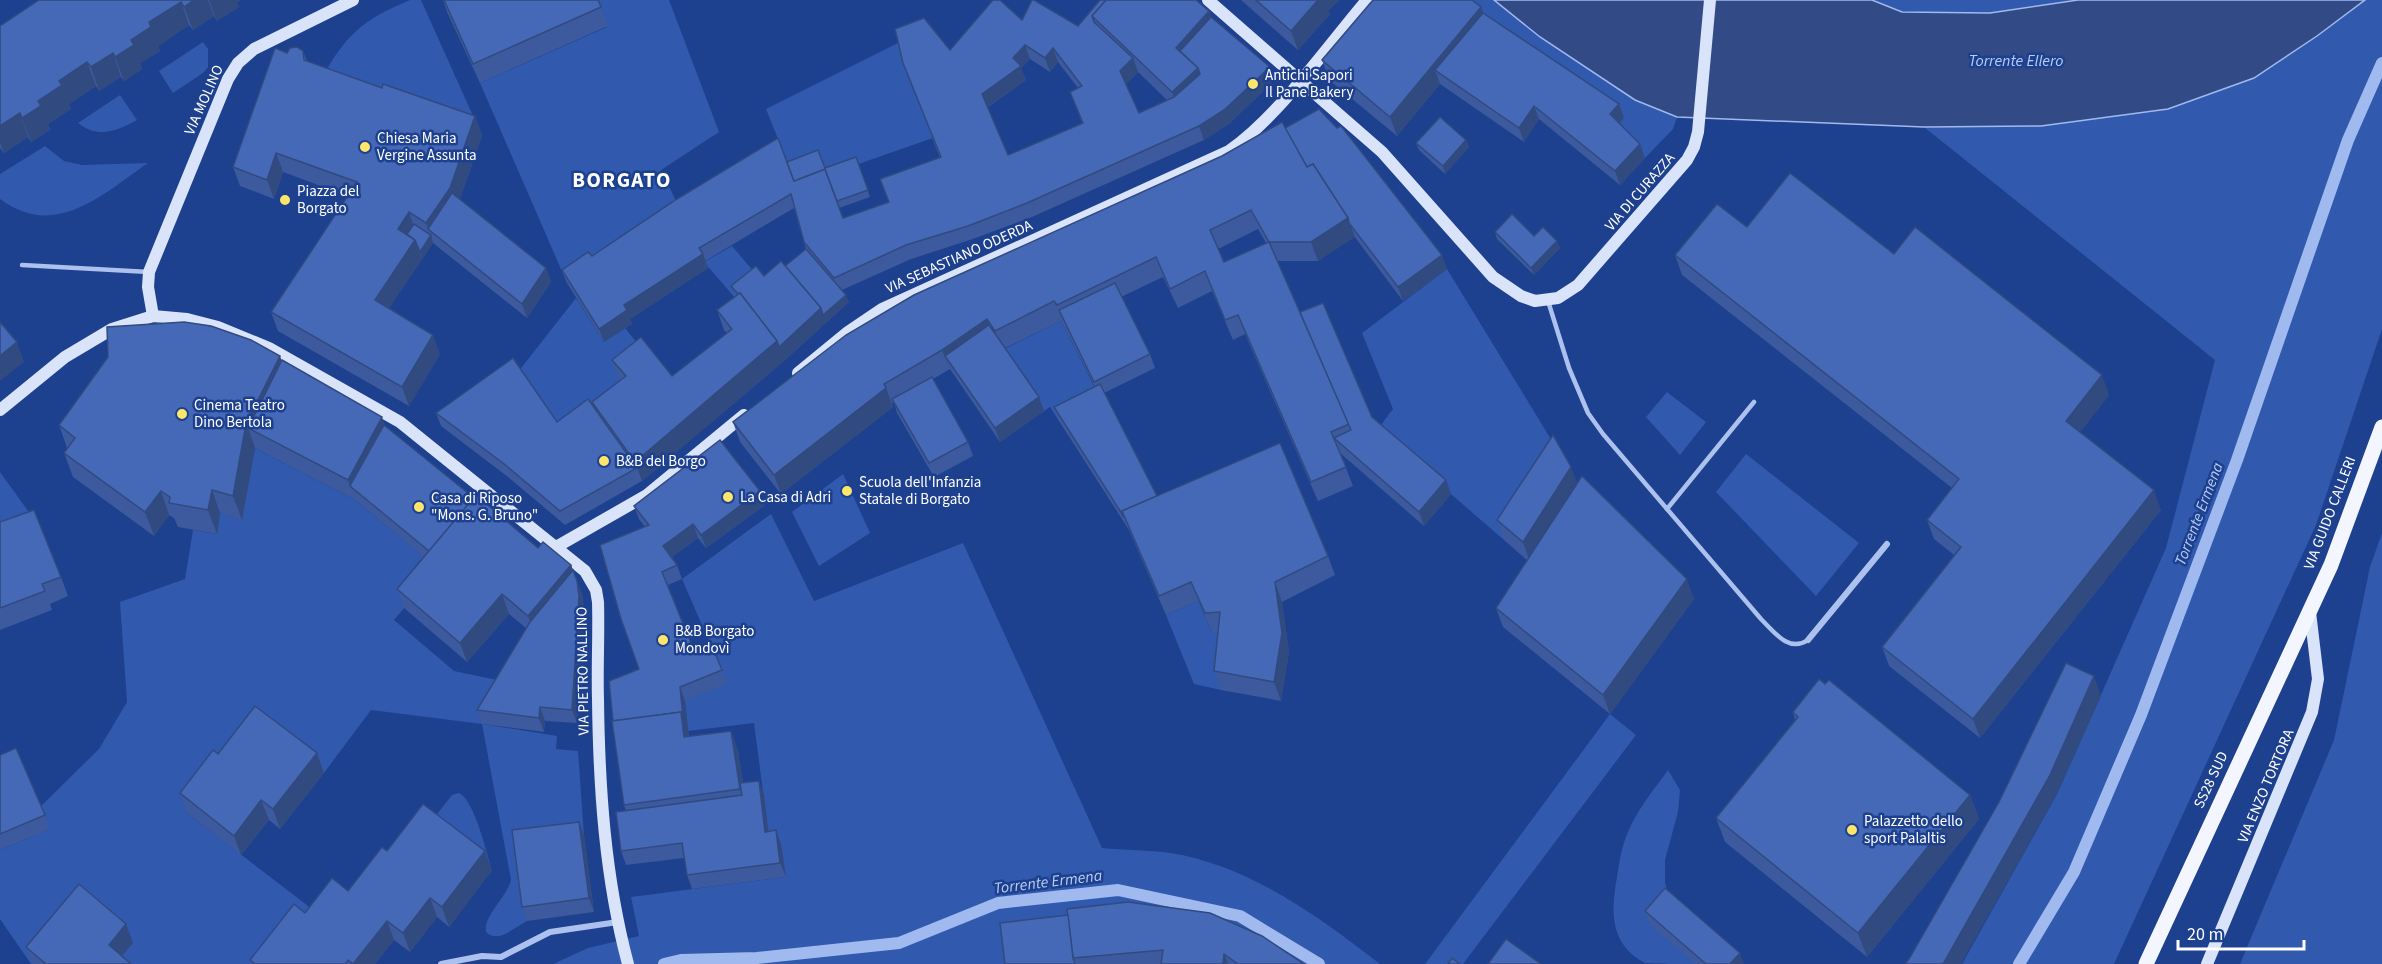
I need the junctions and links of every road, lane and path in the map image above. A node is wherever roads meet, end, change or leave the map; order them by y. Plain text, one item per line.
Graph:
1 (353, 0) edge
2 (1208, 0) edge
3 (1366, 0) edge
4 (1710, 0) edge
5 (1300, 79) junction
6 (22, 265) dead end
7 (149, 272) junction
8 (1548, 301) junction
9 (153, 316) junction
10 (792, 378) edge
11 (1754, 402) dead end
12 (0, 410) edge
13 (751, 410) edge
14 (2382, 427) edge
15 (1667, 509) junction
16 (1887, 544) dead end
17 (556, 547) junction
18 (2310, 612) junction
19 (1808, 640) joint
20 (618, 922) junction
21 (441, 964) edge
22 (628, 964) edge
23 (2146, 964) edge
24 (2206, 964) edge

1 - 7 main road, VIA MOLINO
2 - 5 main road
3 - 5 main road, VIA SEBASTIANO ODERDA
4 - 8 main road, VIA DI CURAZZA
5 - 8 main road
5 - 10 main road, VIA SEBASTIANO ODERDA
6 - 7 lane
7 - 9 main road, VIA MOLINO
8 - 15 lane
9 - 12 main road
9 - 17 main road, VIA PIETRO NALLINO
11 - 15 lane
13 - 17 main road
14 - 18 main road, VIA GUIDO CALLERI
15 - 19 lane
16 - 19 street
17 - 20 main road, VIA PIETRO NALLINO
18 - 23 main road, SS28 SUD
18 - 24 main road, VIA ENZO TORTORA
20 - 21 street
20 - 22 main road, VIA PIETRO NALLINO

